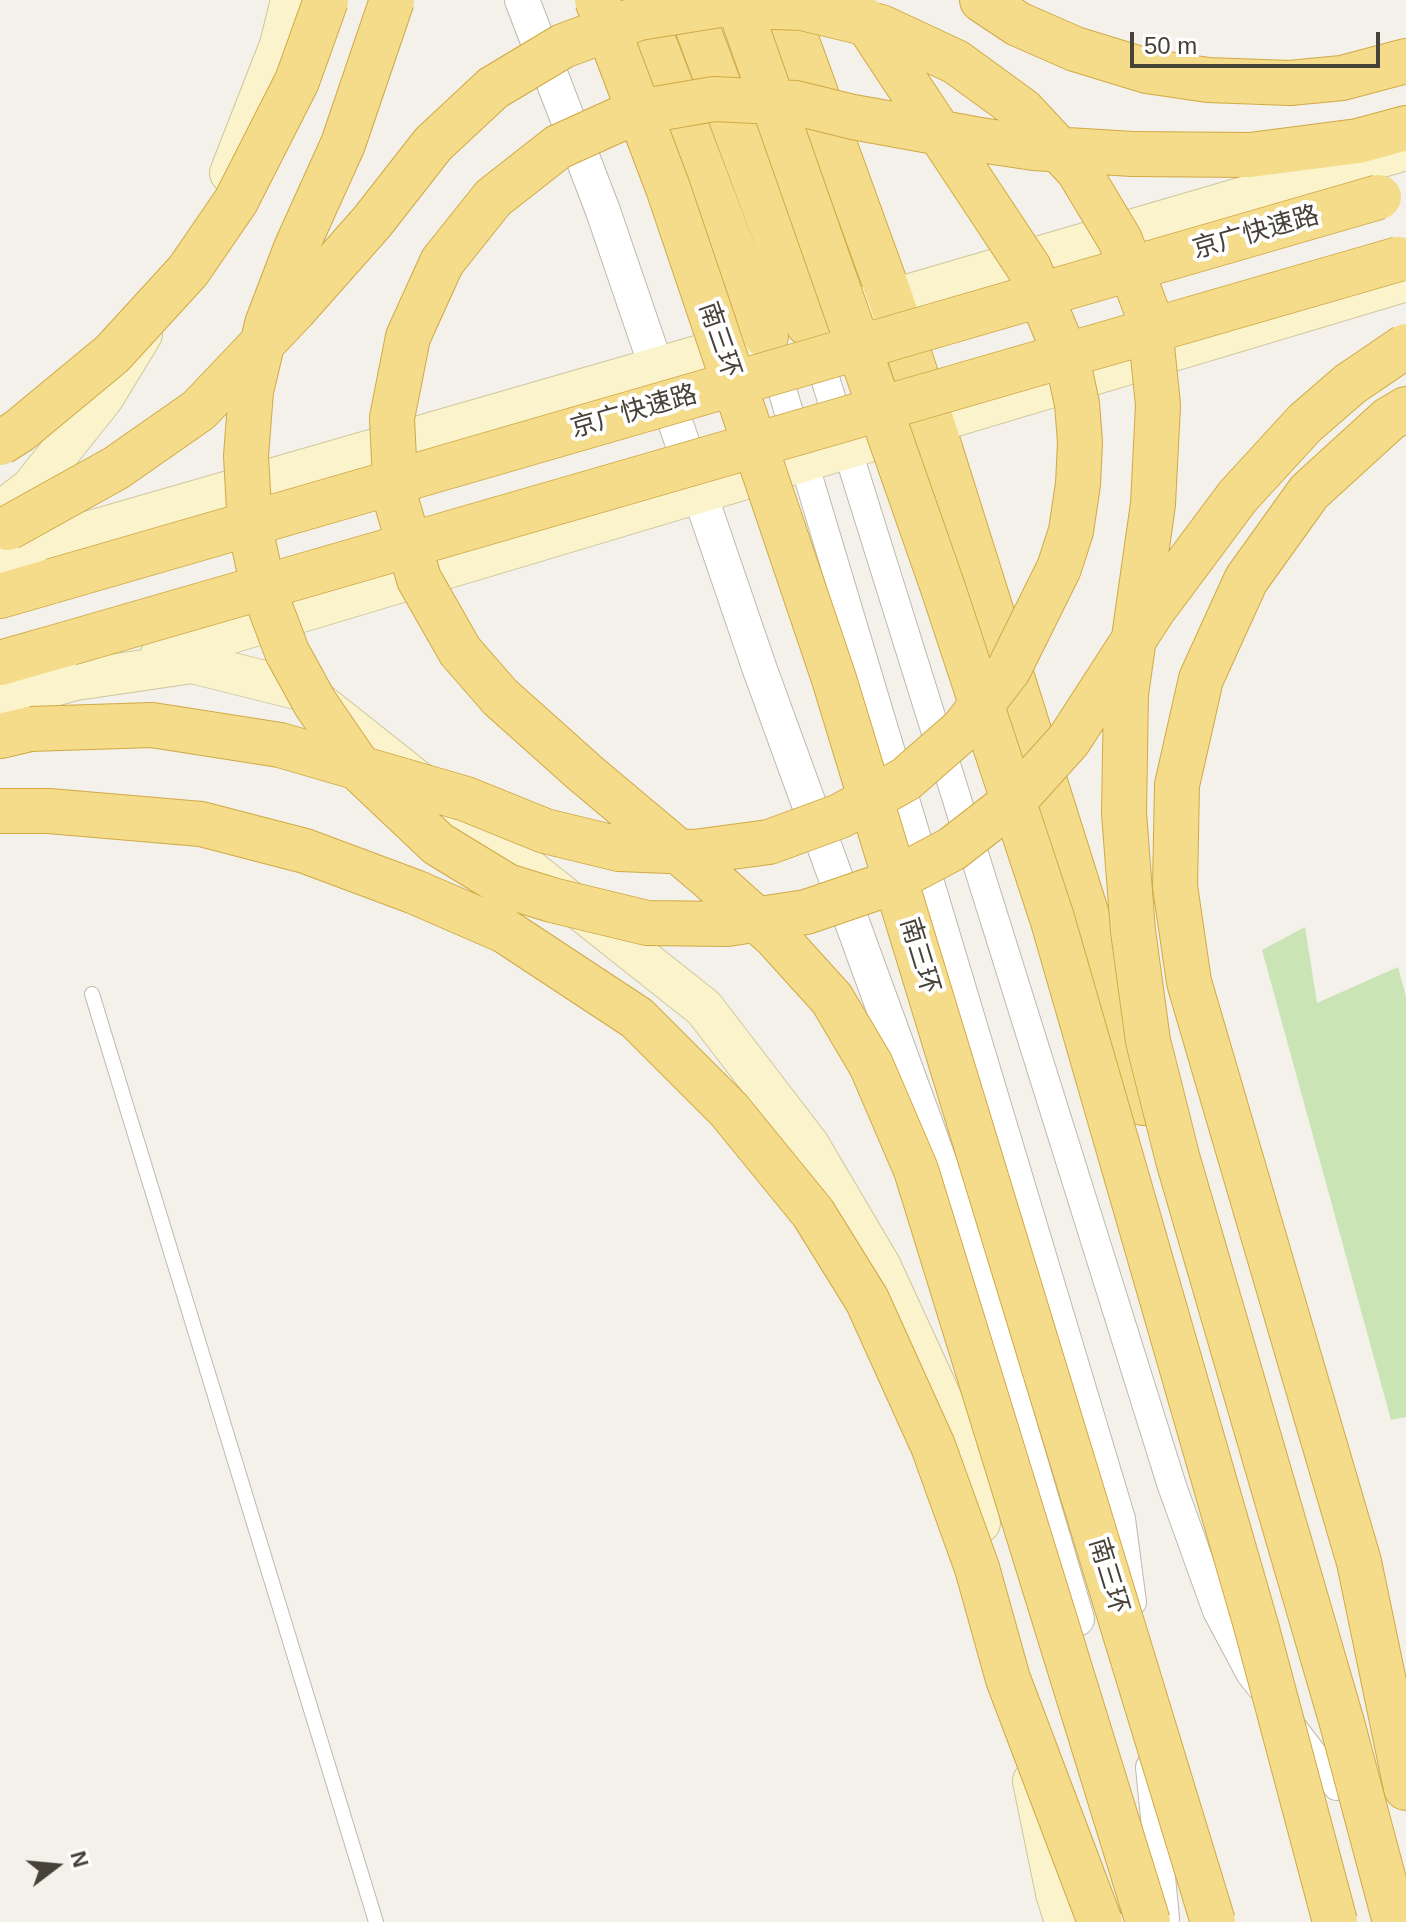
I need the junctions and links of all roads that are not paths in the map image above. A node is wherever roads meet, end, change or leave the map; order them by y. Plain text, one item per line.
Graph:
1 (291, 0) edge
2 (326, 0) edge
3 (392, 0) edge
4 (522, 0) edge
5 (597, 0) edge
6 (638, 0) edge
7 (687, 0) edge
8 (737, 0) edge
9 (782, 0) edge
10 (852, 0) edge
11 (982, 0) edge
12 (1406, 61) edge
13 (1406, 128) edge
14 (1406, 150) edge
15 (1406, 189) edge
16 (1406, 256) edge
17 (1406, 281) edge
18 (891, 300) junction
19 (808, 324) junction
20 (766, 336) junction
21 (1406, 346) edge
22 (656, 368) junction
23 (1406, 409) edge
24 (932, 423) junction
25 (0, 443) edge
26 (847, 449) junction
27 (804, 461) junction
28 (699, 493) junction
29 (2, 532) edge
30 (0, 596) edge
31 (0, 663) edge
32 (76, 680) junction
33 (0, 701) edge
34 (0, 736) edge
35 (0, 811) edge
36 (92, 994) dead end
37 (1337, 1786) junction
38 (1406, 1788) edge
39 (1160, 1921) edge
40 (376, 1922) edge
41 (1065, 1922) edge
42 (1100, 1922) edge
43 (1213, 1922) edge
44 (1335, 1922) edge
45 (1396, 1922) edge

1 - 29 main road
2 - 25 highway, bridge
3 - 21 highway, bridge
4 - 22 street
5 - 43 highway, 南三环, bridge
6 - 20 highway
7 - 19 highway
8 - 44 highway, bridge
9 - 18 highway
10 - 34 highway, bridge
11 - 12 highway
13 - 39 highway, bridge
14 - 18 main road
15 - 30 highway, 京广快速路, bridge
16 - 31 highway, bridge
17 - 24 main road
18 - 19 main road
18 - 24 highway
19 - 20 main road
19 - 26 street
20 - 22 main road
20 - 27 street
22 - 28 street
22 - 29 main road
23 - 38 highway
24 - 26 main road
24 - 37 highway
26 - 27 main road
26 - 37 street
27 - 28 main road
27 - 39 street
28 - 32 main road
28 - 39 street
29 - 45 highway, bridge
32 - 33 main road
32 - 41 main road
35 - 42 highway, bridge
36 - 40 lane
37 - 45 highway

